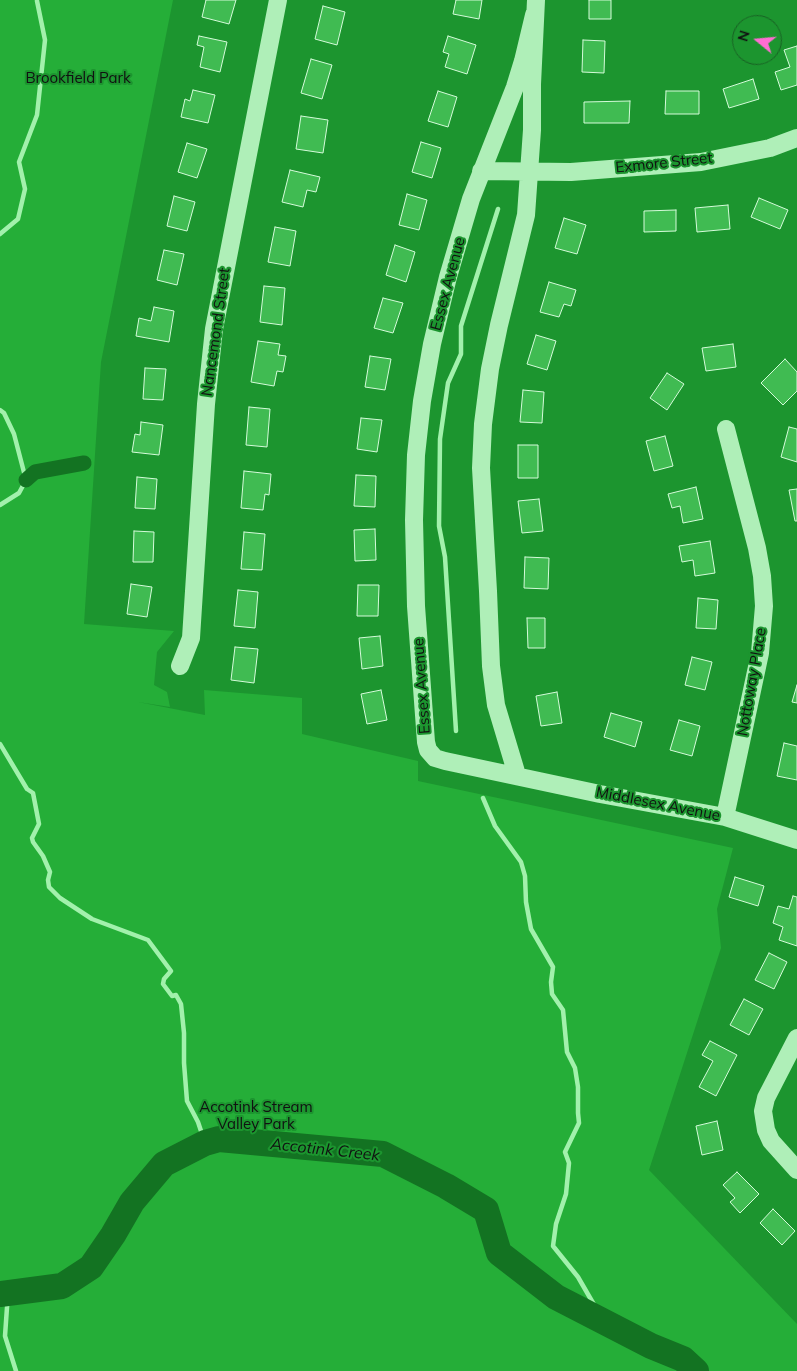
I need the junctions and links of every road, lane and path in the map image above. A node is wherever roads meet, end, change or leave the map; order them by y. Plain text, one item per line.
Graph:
1 (278, 0) edge
2 (535, 8) edge
3 (795, 142) edge
4 (481, 171) junction
5 (529, 172) junction
6 (726, 429) dead end
7 (180, 666) dead end
8 (517, 775) junction
9 (725, 817) junction
10 (797, 840) edge
11 (797, 1038) edge
12 (797, 1170) edge

1 - 7 street, Nancemond Street
2 - 4 street, Essex Avenue
2 - 5 street, Essex Avenue
3 - 5 street, Exmore Street
4 - 5 street, Exmore Street
4 - 8 street, Essex Avenue
5 - 8 street, Essex Avenue
6 - 9 street, Nottoway Place
8 - 9 street, Middlesex Avenue
9 - 10 street, Middlesex Avenue
11 - 12 street

